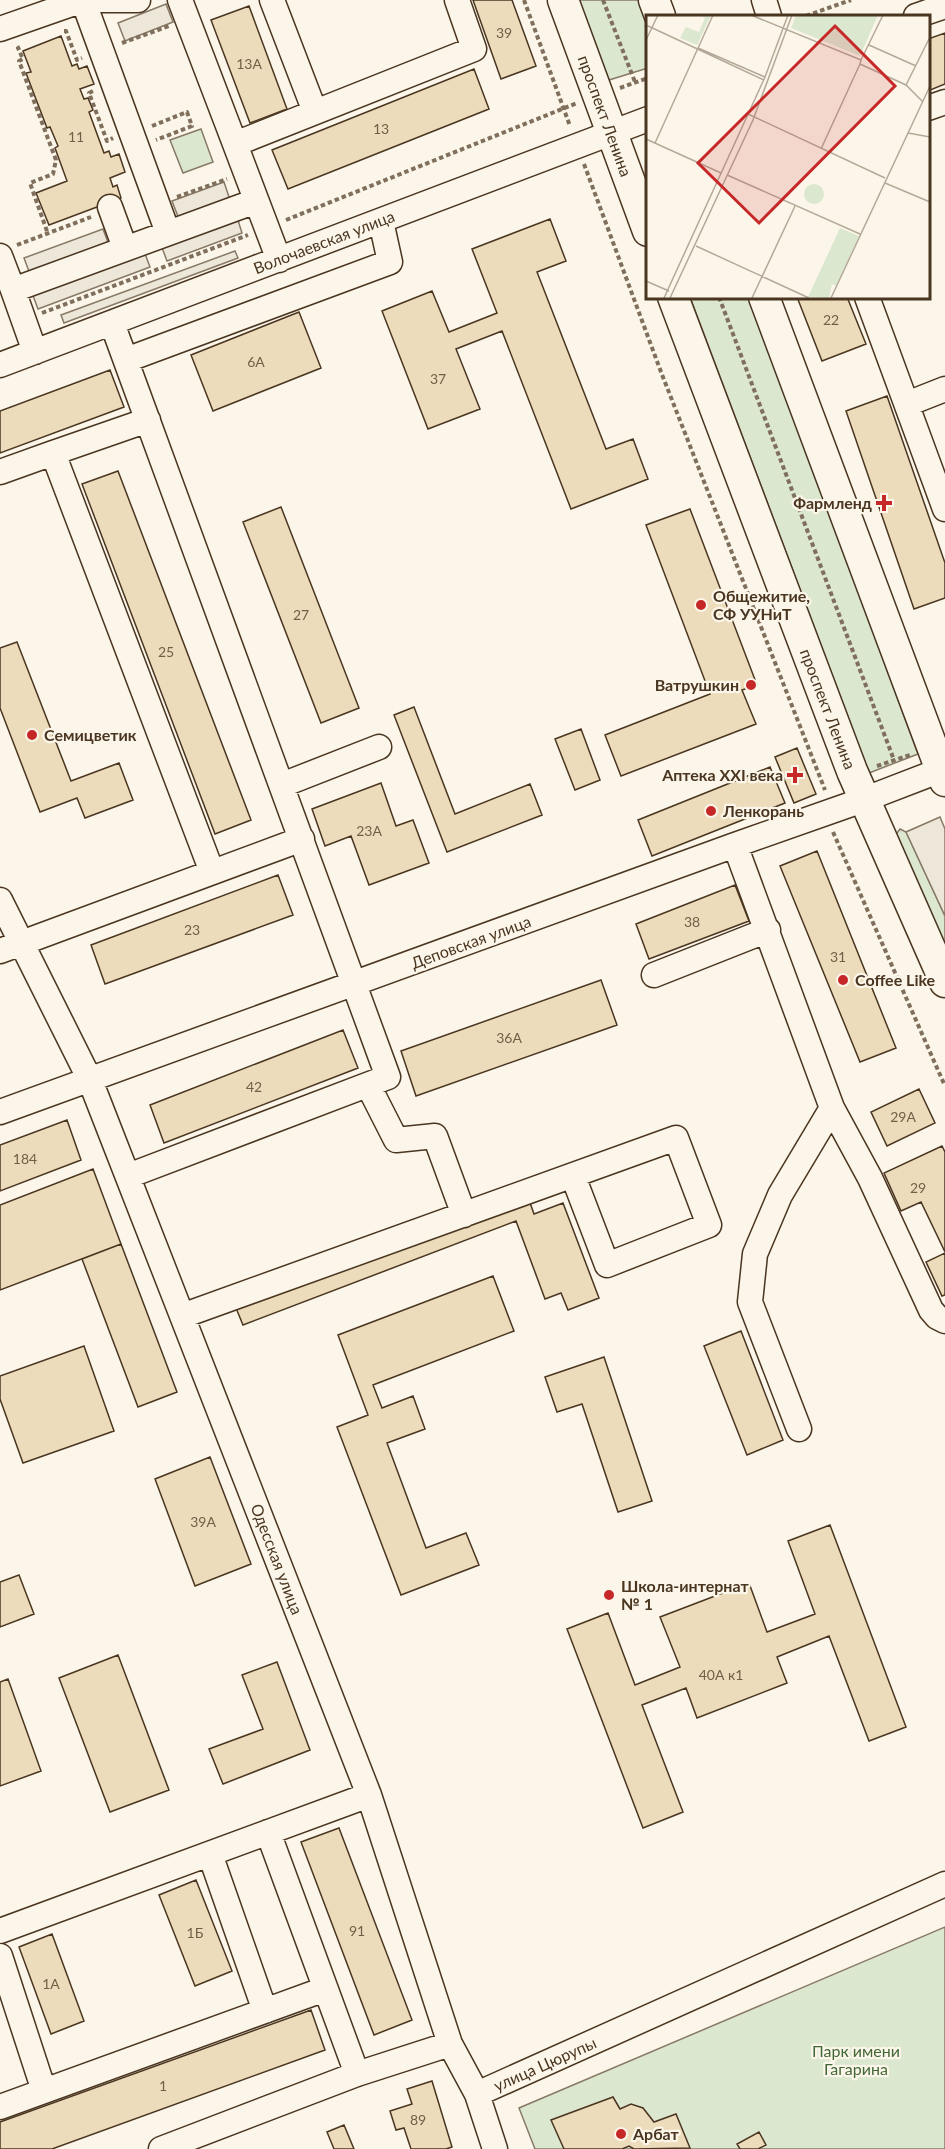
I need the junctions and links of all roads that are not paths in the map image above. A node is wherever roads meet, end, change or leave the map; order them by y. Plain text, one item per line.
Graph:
1 (82, 0) edge
2 (138, 0) edge
3 (272, 0) edge
4 (457, 0) edge
5 (563, 0) edge
6 (654, 0) edge
7 (764, 0) edge
8 (945, 6) edge
9 (178, 12) edge
10 (660, 15) edge
11 (769, 15) edge
12 (919, 15) edge
13 (0, 29) edge
14 (945, 102) edge
15 (930, 107) edge
16 (315, 112) junction
17 (646, 120) edge
18 (612, 133) junction
19 (235, 144) junction
20 (256, 201) junction
21 (110, 208) road end
22 (381, 221) junction
23 (646, 226) edge
24 (168, 232) junction
25 (125, 248) junction
26 (5, 252) edge
27 (279, 260) junction
28 (240, 274) junction
29 (13, 290) junction
30 (673, 298) edge
31 (764, 298) edge
32 (867, 298) edge
33 (252, 313) junction
34 (112, 323) junction
35 (35, 352) junction
36 (126, 360) junction
37 (0, 365) edge
38 (945, 389) edge
39 (907, 404) junction
40 (148, 420) junction
41 (53, 453) junction
42 (0, 472) edge
43 (945, 509) edge
44 (379, 747) dead end
45 (943, 776) edge
46 (282, 785) junction
47 (863, 800) junction
48 (302, 839) junction
49 (735, 844) junction
50 (212, 872) junction
51 (0, 900) edge
52 (768, 930) junction
53 (11, 946) edge
54 (654, 975) dead end
55 (945, 981) edge
56 (356, 984) junction
57 (90, 1080) junction
58 (368, 1085) junction
59 (832, 1108) junction
60 (0, 1112) edge
61 (128, 1176) junction
62 (573, 1176) junction
63 (464, 1215) junction
64 (182, 1316) junction
65 (945, 1321) edge
66 (799, 1429) dead end
67 (369, 1795) junction
68 (268, 1832) junction
69 (210, 1854) junction
70 (945, 1884) edge
71 (0, 1931) edge
72 (0, 1956) edge
73 (325, 1989) junction
74 (265, 2011) junction
75 (450, 2044) junction
76 (357, 2074) junction
77 (44, 2091) junction
78 (477, 2094) junction
79 (0, 2107) edge
80 (161, 2149) edge
81 (495, 2149) edge

1 - 2 street
1 - 13 street
1 - 24 street
3 - 16 street
4 - 16 street
5 - 18 main road, проспект Ленина
6 - 10 main road
7 - 11 street
8 - 12 street
9 - 19 street
14 - 15 street
16 - 19 street
17 - 18 street, Волочаевская улица
18 - 22 street, Волочаевская улица
18 - 23 main road, проспект Ленина
19 - 20 street
20 - 24 street
20 - 27 street
21 - 25 street
22 - 27 street, Волочаевская улица
22 - 33 street
24 - 25 street
25 - 29 street
26 - 29 street
27 - 28 street, Волочаевская улица
28 - 33 street
28 - 34 street, Волочаевская улица
29 - 35 street
30 - 47 main road, проспект Ленина
31 - 45 main road
32 - 39 street
33 - 36 street
34 - 35 street, Волочаевская улица
34 - 36 street
35 - 37 street, Волочаевская улица
36 - 40 street
38 - 39 street
39 - 43 street
40 - 41 street
40 - 46 street
41 - 42 street
41 - 50 street
44 - 46 street
45 - 47 street, Деповская улица
46 - 48 street
47 - 49 street, Деповская улица
47 - 55 main road, проспект Ленина
48 - 50 street
48 - 56 street
49 - 52 street
49 - 56 street, Деповская улица
50 - 53 street
51 - 53 street, Одесская улица
52 - 54 street
52 - 59 street
53 - 57 street, Одесская улица
56 - 57 street, Деповская улица
56 - 58 street
57 - 60 street, Деповская улица
57 - 61 street, Одесская улица
58 - 61 street
58 - 63 street
59 - 65 street
59 - 66 street
61 - 64 street, Одесская улица
62 - 62 street
62 - 63 street
63 - 64 street
64 - 67 street, Одесская улица
67 - 68 street
67 - 75 street, Одесская улица
68 - 69 street
68 - 73 street
69 - 71 street
69 - 74 street
70 - 78 street, улица Цюрупы
72 - 77 street
73 - 74 street
73 - 76 street
74 - 77 street
75 - 76 street
75 - 78 street, улица Цюрупы
76 - 80 street
77 - 79 street
78 - 81 street

